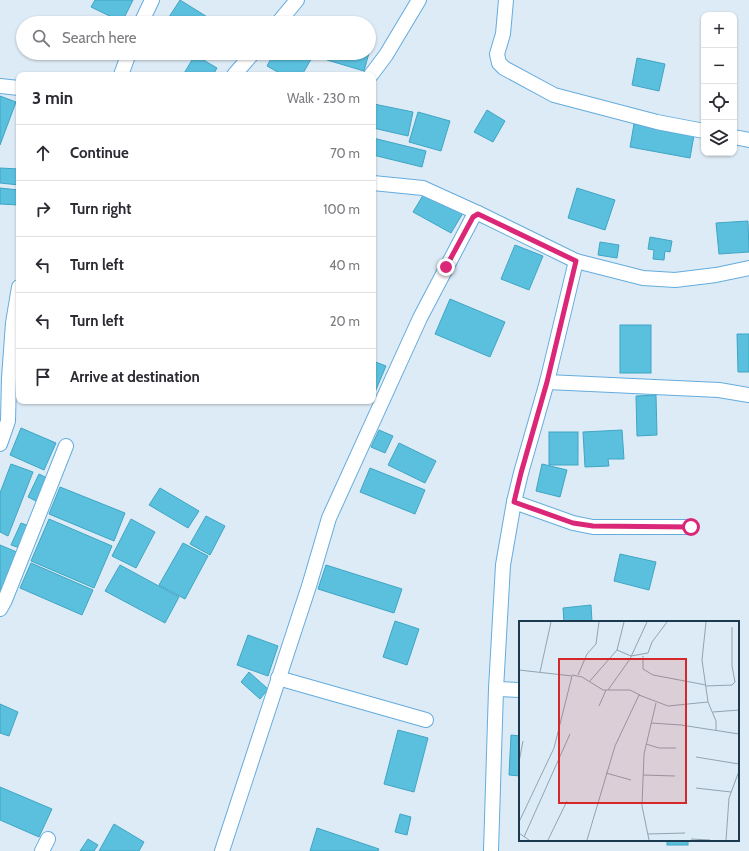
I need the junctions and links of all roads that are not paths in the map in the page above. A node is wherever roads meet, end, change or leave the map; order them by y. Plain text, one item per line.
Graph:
1 (152, 0) edge
2 (298, 0) edge
3 (419, 0) edge
4 (506, 0) edge
5 (144, 16) edge
6 (284, 16) edge
7 (126, 60) edge
8 (247, 60) edge
9 (122, 72) edge
10 (237, 72) edge
11 (373, 72) edge
12 (0, 86) edge
13 (16, 88) edge
14 (701, 130) edge
15 (737, 138) edge
16 (749, 140) edge
17 (376, 183) edge
18 (478, 214) junction
19 (576, 261) junction
20 (749, 268) edge
21 (16, 305) edge
22 (547, 382) junction
23 (749, 395) edge
24 (0, 444) edge
25 (66, 446) dead end
26 (514, 502) junction
27 (691, 527) dead end
28 (0, 610) edge
29 (278, 678) junction
30 (496, 689) junction
31 (519, 690) edge
32 (426, 720) dead end
33 (222, 851) edge
34 (491, 851) edge

1 - 5 street
2 - 6 street
3 - 11 street
4 - 14 street
7 - 9 street
8 - 10 street
12 - 13 street
15 - 16 street
17 - 18 street
18 - 19 street
18 - 29 street
19 - 20 street
19 - 22 street
21 - 24 street
22 - 23 street
22 - 26 street
25 - 28 street
26 - 27 street
26 - 30 street
29 - 32 street
29 - 33 street
30 - 31 street
30 - 34 street

